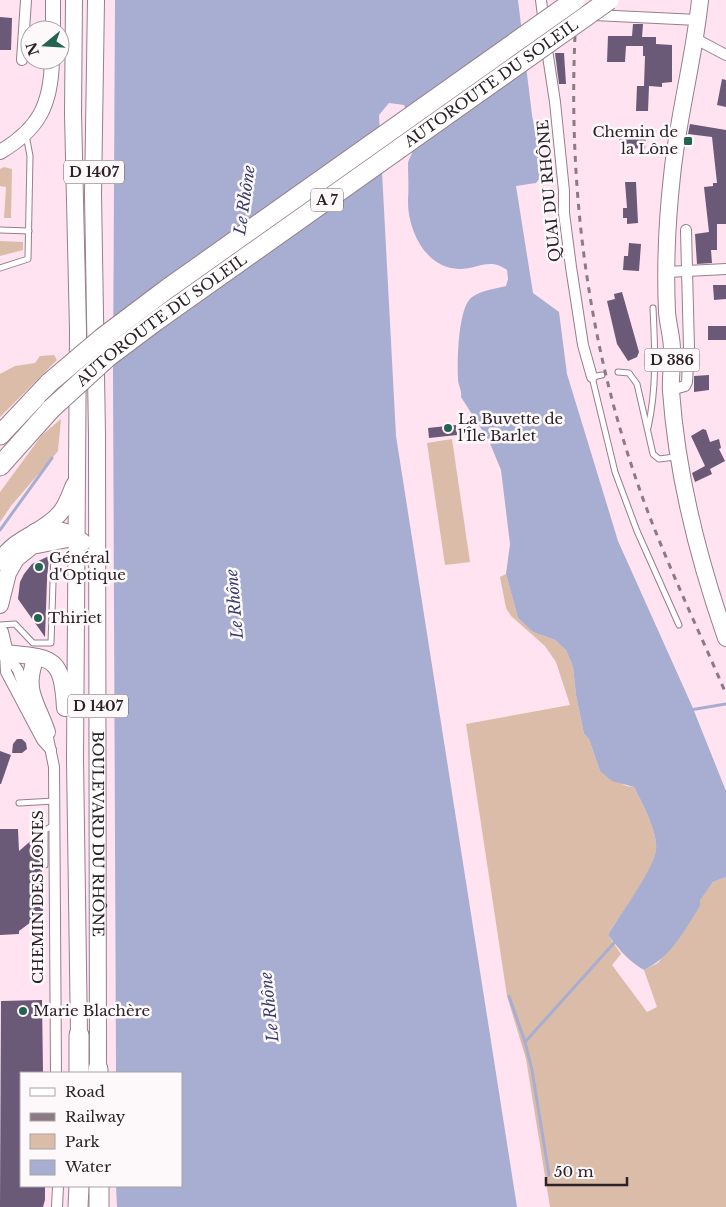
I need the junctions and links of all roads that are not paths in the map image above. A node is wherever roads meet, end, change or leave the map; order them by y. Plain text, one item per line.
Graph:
1 (26, 0) edge
2 (53, 0) edge
3 (74, 0) edge
4 (96, 0) edge
5 (541, 0) edge
6 (575, 0) edge
7 (609, 0) edge
8 (700, 0) edge
9 (594, 15) dead end
10 (25, 20) edge
11 (53, 20) edge
12 (698, 20) junction
13 (696, 39) junction
14 (726, 55) edge
15 (52, 70) edge
16 (26, 135) junction
17 (0, 152) edge
18 (0, 230) edge
19 (686, 230) dead end
20 (28, 231) junction
21 (0, 268) edge
22 (726, 269) edge
23 (667, 272) junction
24 (688, 272) junction
25 (653, 308) dead end
26 (94, 344) junction
27 (618, 372) dead end
28 (597, 376) joint
29 (671, 390) junction
30 (648, 431) junction
31 (0, 435) edge
32 (678, 457) junction
33 (0, 466) edge
34 (76, 480) junction
35 (35, 532) junction
36 (75, 536) junction
37 (54, 552) dead end
38 (0, 562) edge
39 (0, 605) edge
40 (0, 625) edge
41 (679, 625) dead end
42 (0, 632) edge
43 (726, 638) edge
44 (36, 650) junction
45 (2, 652) edge
46 (48, 732) junction
47 (52, 751) junction
48 (75, 759) junction
49 (54, 801) junction
50 (19, 803) dead end
51 (54, 825) junction
52 (45, 865) dead end
53 (98, 890) junction
54 (79, 1035) joint
55 (98, 1071) edge
56 (56, 1072) edge
57 (79, 1072) edge
58 (58, 1187) edge
59 (79, 1187) edge
60 (99, 1187) edge
61 (57, 1207) edge
62 (78, 1207) edge
63 (99, 1207) edge

1 - 10 street
2 - 11 main road
3 - 34 main road, BOULEVARD DU RHÔNE / D 1407
4 - 26 main road, BOULEVARD DU RHÔNE / D 1407
5 - 28 street, QUAI DU RHÔNE
6 - 31 highway, AUTOROUTE DU SOLEIL / A 7, bridge
7 - 33 highway, AUTOROUTE DU SOLEIL / A 7, bridge
8 - 12 main road, D 386
9 - 12 street
12 - 13 main road, D 386
13 - 14 street
13 - 23 main road, D 386
15 - 16 main road
16 - 17 main road
16 - 20 lane
18 - 20 lane
19 - 24 street
20 - 21 lane
22 - 24 street
23 - 24 street
23 - 29 main road, D 386
24 - 29 street
25 - 30 lane
26 - 36 main road
26 - 53 main road, BOULEVARD DU RHÔNE / D 1407
27 - 30 lane
28 - 41 lane
29 - 32 main road, D 386
30 - 32 lane
32 - 43 main road, D 386
34 - 35 main road
34 - 36 main road, BOULEVARD DU RHÔNE / D 1407
35 - 36 main road
35 - 38 main road
36 - 39 main road
36 - 48 main road, BOULEVARD DU RHÔNE / D 1407
36 - 53 main road
37 - 44 lane
40 - 44 lane
42 - 45 main road
44 - 45 main road
44 - 46 main road
44 - 48 main road
45 - 46 street, CHEMIN DES LONES
45 - 47 street
46 - 47 street, CHEMIN DES LONES
47 - 49 street, CHEMIN DES LONES
48 - 54 main road, BOULEVARD DU RHÔNE / D 1407
49 - 50 lane
49 - 51 street, CHEMIN DES LONES
51 - 52 lane
51 - 56 street, CHEMIN DES LONES
53 - 55 main road, BOULEVARD DU RHÔNE / D 1407
54 - 57 highway
58 - 61 street
59 - 62 highway
60 - 63 highway

